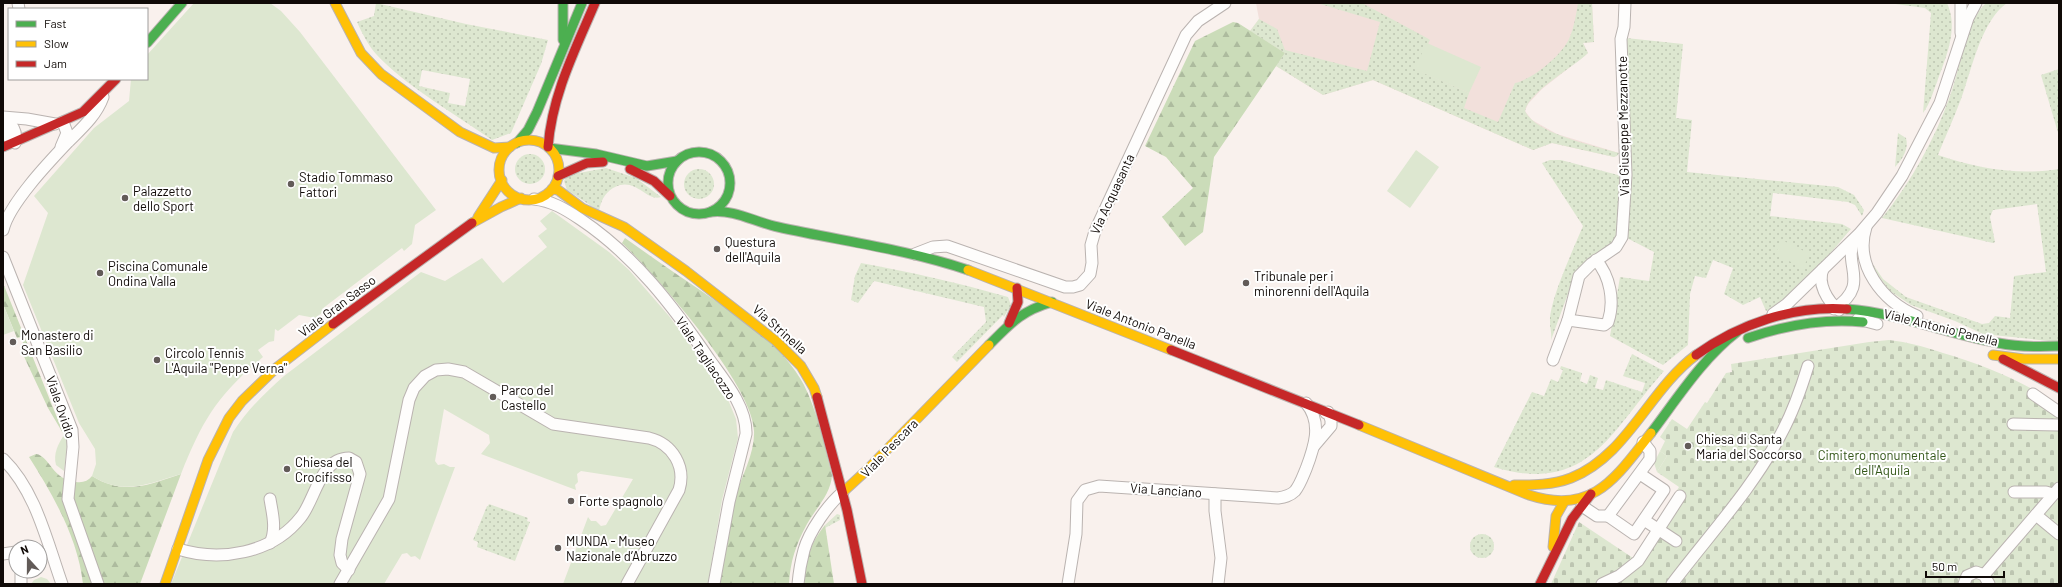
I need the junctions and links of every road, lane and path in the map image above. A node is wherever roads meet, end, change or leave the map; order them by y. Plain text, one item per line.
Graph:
1 (182, 3) edge
2 (335, 3) edge
3 (563, 3) edge
4 (582, 3) edge
5 (595, 3) edge
6 (1225, 3) edge
7 (1625, 3) edge
8 (1954, 3) edge
9 (1961, 3) edge
10 (1971, 3) edge
11 (1976, 3) edge
12 (1965, 20) junction
13 (148, 41) edge
14 (563, 49) junction
15 (115, 80) edge
16 (105, 92) junction
17 (3, 118) edge
18 (63, 122) junction
19 (3, 128) edge
20 (460, 132) junction
21 (70, 141) junction
22 (15, 143) junction
23 (513, 145) junction
24 (3, 147) edge
25 (549, 147) junction
26 (58, 153) junction
27 (483, 153) dead end
28 (490, 160) dead end
29 (677, 161) junction
30 (558, 176) junction
31 (501, 177) junction
32 (730, 181) junction
33 (552, 189) junction
34 (670, 196) junction
35 (738, 197) dead end
36 (521, 198) junction
37 (534, 199) junction
38 (745, 207) dead end
39 (710, 212) junction
40 (473, 222) junction
41 (1867, 225) junction
42 (769, 226) junction
43 (3, 230) edge
44 (1859, 234) junction
45 (914, 254) junction
46 (3, 257) edge
47 (1596, 260) junction
48 (1823, 269) junction
49 (1017, 288) junction
50 (1052, 302) junction
51 (1836, 308) junction
52 (1568, 320) junction
53 (1757, 322) junction
54 (1794, 324) junction
55 (1883, 325) joint
56 (1006, 327) junction
57 (1736, 332) junction
58 (1950, 332) junction
59 (2059, 346) edge
60 (2038, 347) junction
61 (2059, 354) edge
62 (2059, 359) edge
63 (1553, 360) dead end
64 (1808, 366) dead end
65 (1689, 382) junction
66 (2059, 388) edge
67 (2033, 394) dead end
68 (1305, 403) junction
69 (1328, 412) junction
70 (2059, 412) edge
71 (1357, 424) junction
72 (2013, 424) dead end
73 (2059, 425) edge
74 (1320, 431) junction
75 (1642, 442) junction
76 (3, 460) edge
77 (1640, 474) junction
78 (1492, 480) junction
79 (1537, 485) junction
80 (2056, 491) edge
81 (843, 492) junction
82 (2014, 492) dead end
83 (1215, 494) junction
84 (1591, 494) junction
85 (1680, 496) dead end
86 (270, 498) dead end
87 (1549, 501) junction
88 (1564, 502) junction
89 (1582, 506) junction
90 (2036, 515) junction
91 (1608, 516) junction
92 (1556, 519) junction
93 (1644, 520) junction
94 (1568, 526) junction
95 (1658, 530) junction
96 (2059, 534) edge
97 (41, 539) edge
98 (1676, 541) dead end
99 (270, 543) junction
100 (178, 549) junction
101 (48, 556) edge
102 (1548, 567) junction
103 (348, 570) junction
104 (1986, 579) edge
105 (165, 583) edge
106 (62, 584) edge
107 (98, 584) edge
108 (340, 584) edge
109 (626, 584) edge
110 (714, 584) edge
111 (798, 584) edge
112 (862, 584) edge
113 (1068, 584) edge
114 (1218, 584) edge
115 (1540, 584) edge
116 (1602, 584) edge
117 (1672, 584) edge
118 (1964, 584) edge

1 - 13 main road
2 - 20 main road
3 - 14 main road
4 - 14 main road
5 - 25 main road
6 - 45 street, Via Acquasanta
7 - 47 street, Via Giuseppe Mezzanotte
8 - 12 street
9 - 12 street
10 - 12 street
11 - 12 street
12 - 41 street
14 - 23 main road
15 - 16 main road
16 - 18 main road
16 - 21 street
17 - 18 street
17 - 22 street
18 - 21 street
18 - 22 main road
18 - 26 street
19 - 22 street
20 - 23 main road
20 - 27 main road
21 - 26 street
22 - 24 main road
23 - 25 main road
23 - 31 main road
25 - 29 main road
25 - 30 main road
26 - 43 street
28 - 31 main road
29 - 32 main road
29 - 34 main road
30 - 33 main road
30 - 34 main road
31 - 36 main road
31 - 40 main road, Viale Gran Sasso
32 - 35 main road
32 - 39 main road
33 - 37 main road
33 - 81 main road, Via Strinella
34 - 39 main road
36 - 37 main road
36 - 40 main road, Viale Gran Sasso
37 - 110 street, Viale Tagliacozzo
38 - 42 main road, Viale Antonio Panella
39 - 42 main road, Viale Antonio Panella
40 - 100 main road, Viale Gran Sasso
41 - 44 street
41 - 58 street
42 - 45 main road, Viale Antonio Panella
44 - 48 street
44 - 51 street
45 - 49 main road, Viale Antonio Panella
46 - 107 street, Viale Ovidio
47 - 52 street, Via Giuseppe Mezzanotte
47 - 52 street
48 - 51 street
48 - 53 street
49 - 50 main road, Viale Antonio Panella
49 - 56 main road, Viale Pescara
50 - 56 main road, Viale Pescara
50 - 68 main road, Viale Antonio Panella
51 - 53 main road, Viale Antonio Panella
51 - 54 street
51 - 55 street
51 - 58 main road, Viale Antonio Panella
52 - 63 street, Via Giuseppe Mezzanotte
53 - 57 main road, Viale Antonio Panella
54 - 55 main road, Viale Antonio Panella
54 - 65 main road, Viale Antonio Panella
56 - 81 main road, Viale Pescara
57 - 65 main road, Viale Antonio Panella
57 - 79 main road, Viale Antonio Panella
58 - 60 main road, Viale Antonio Panella
59 - 60 main road, Viale Antonio Panella
60 - 61 main road
62 - 66 main road, Viale Antonio Panella
64 - 117 street
65 - 75 main road, Viale Antonio Panella
67 - 70 street
68 - 69 main road, Viale Antonio Panella
68 - 74 street, Via Lanciano
69 - 71 main road, Viale Antonio Panella
69 - 74 street, Via Lanciano
71 - 74 street
71 - 78 main road, Viale Antonio Panella
72 - 73 street
74 - 83 street, Via Lanciano
75 - 77 street
75 - 84 main road, Viale Antonio Panella
76 - 97 street
77 - 91 street
77 - 93 street
78 - 79 main road, Viale Antonio Panella
78 - 87 main road, Viale Antonio Panella
79 - 88 main road
80 - 82 street
80 - 90 street
81 - 111 street, Viale Pescara
81 - 112 main road, Via Strinella
83 - 113 street, Via Lanciano
83 - 114 street
84 - 88 main road, Viale Antonio Panella
84 - 89 main road
85 - 95 street
86 - 99 street
87 - 88 main road, Viale Antonio Panella
87 - 92 main road
88 - 92 main road
88 - 94 main road
89 - 91 street
89 - 94 main road
90 - 96 street
90 - 104 street
91 - 93 street
92 - 102 main road
93 - 95 street
94 - 102 main road
95 - 98 street
95 - 116 street
99 - 100 street
99 - 103 street
100 - 105 main road, Viale Gran Sasso
101 - 106 street
102 - 115 main road
103 - 108 street
103 - 109 street
104 - 118 street

